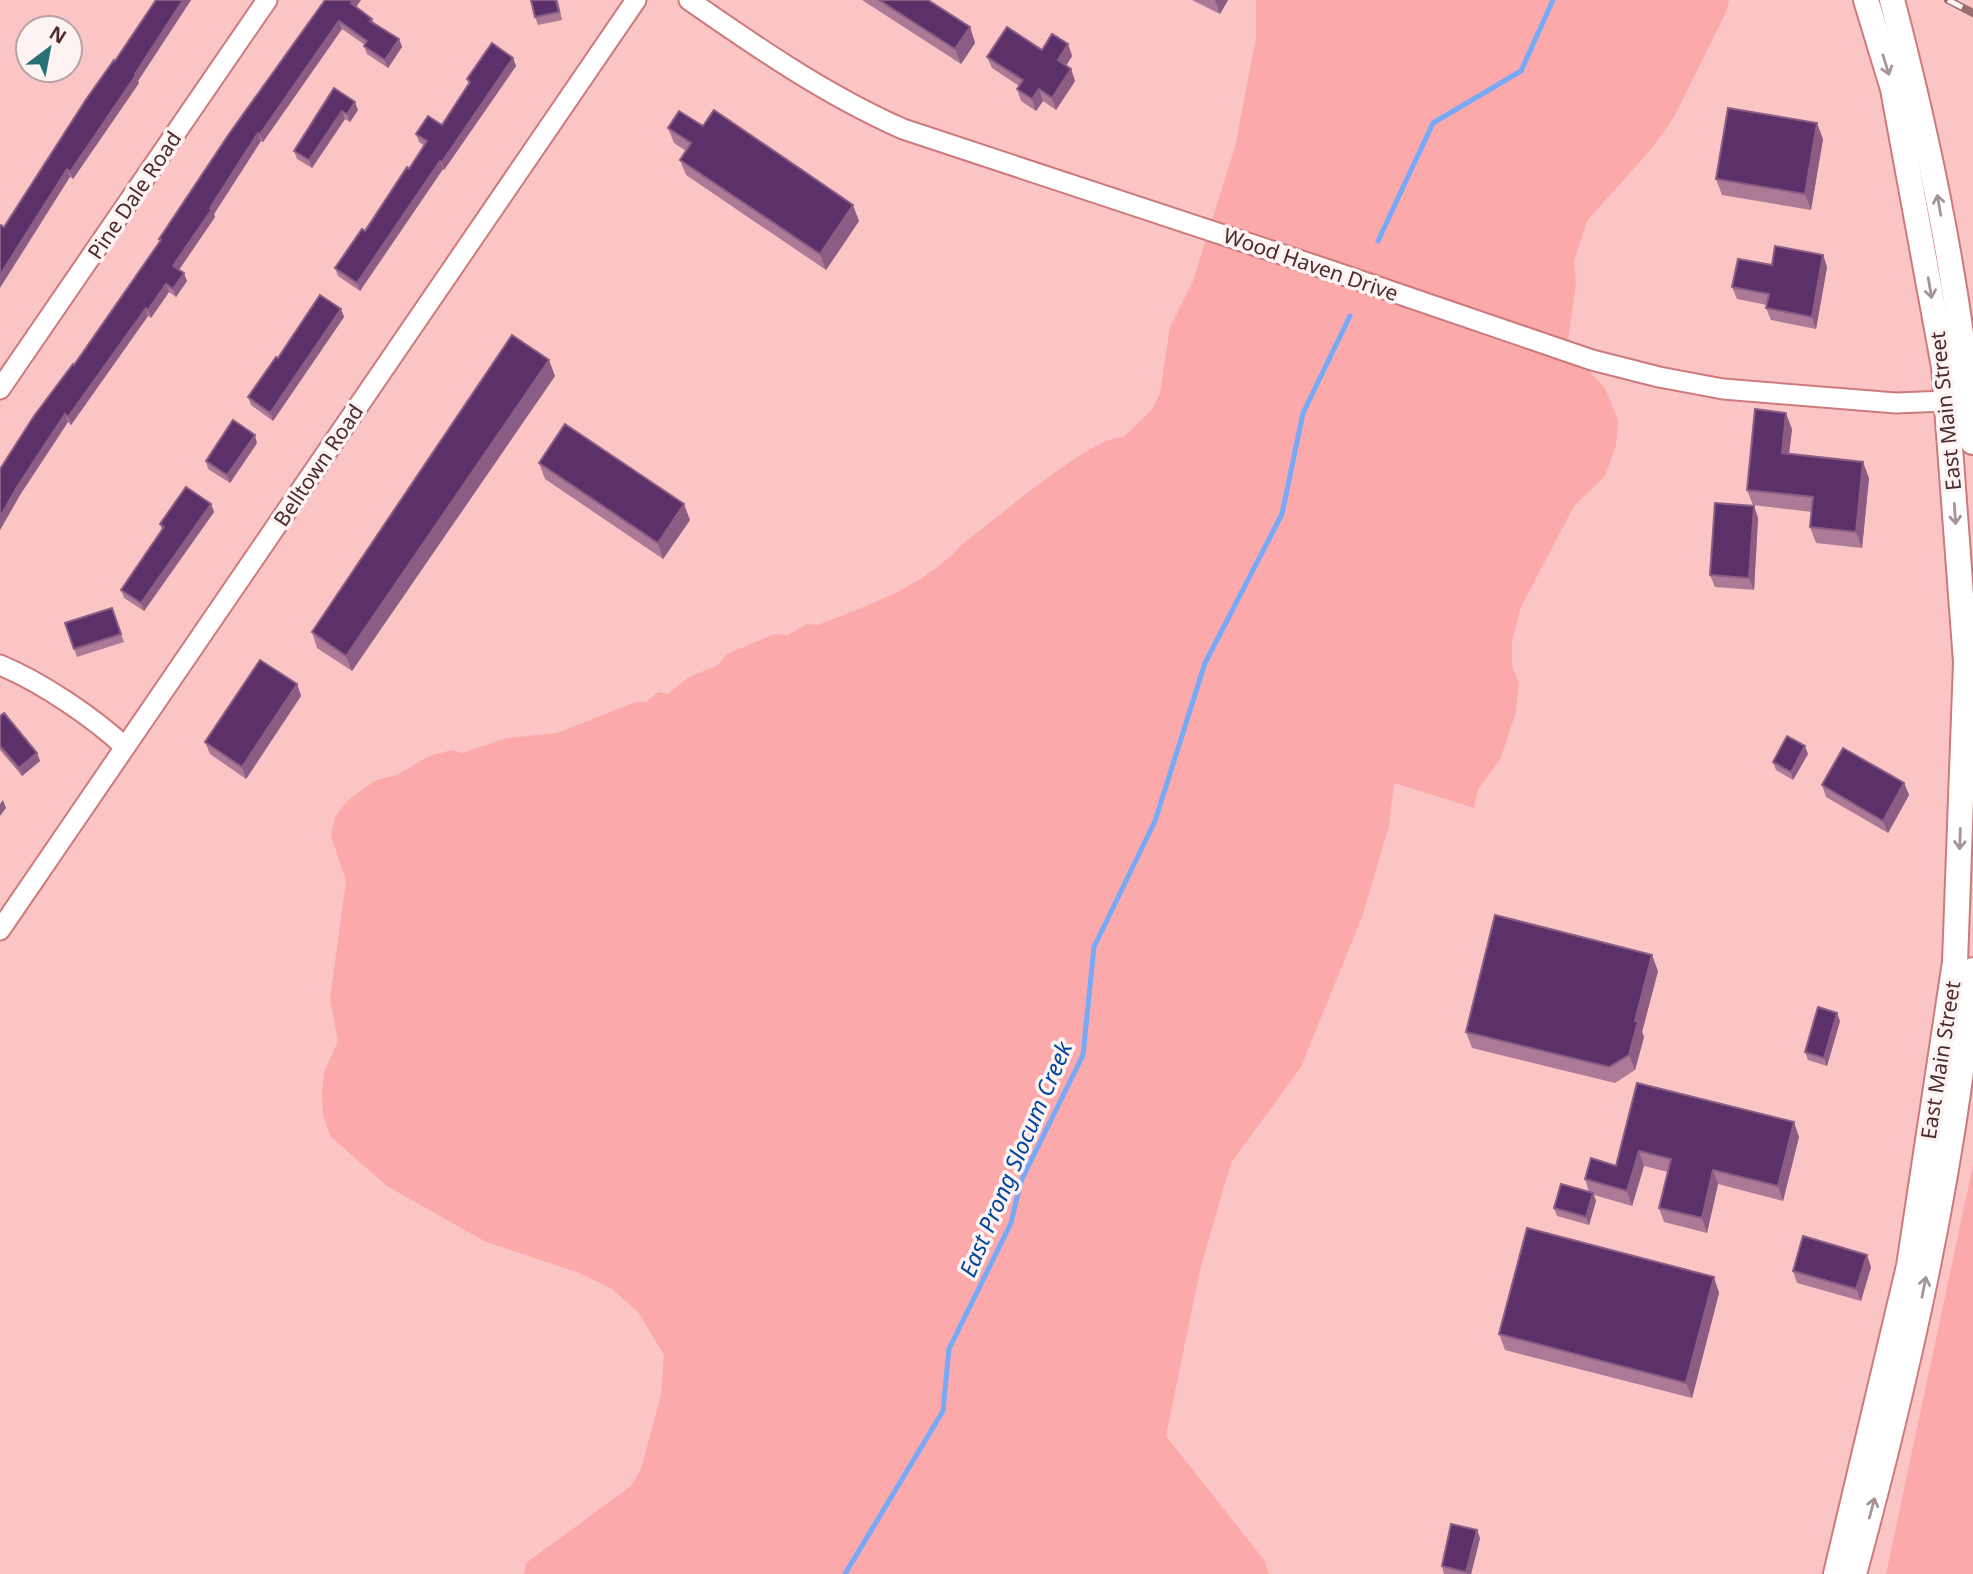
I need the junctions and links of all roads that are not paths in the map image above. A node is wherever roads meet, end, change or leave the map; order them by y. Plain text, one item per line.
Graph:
1 (267, 0) edge
2 (636, 0) edge
3 (690, 0) edge
4 (1866, 0) edge
5 (1892, 0) edge
6 (0, 388) edge
7 (1958, 403) junction
8 (1973, 442) edge
9 (0, 665) edge
10 (1969, 674) edge
11 (125, 747) junction
12 (0, 930) edge
13 (1973, 970) edge
14 (1973, 1052) edge
15 (1955, 1105) edge
16 (1836, 1574) edge
17 (1854, 1574) edge

1 - 6 street, Pine Dale Road
2 - 11 street, Belltown Road
3 - 7 street, Wood Haven Drive
4 -> 7 main road, East Main Street
7 -> 5 main road, East Main Street
7 - 8 main road, East Main Street
7 -> 10 main road, East Main Street
9 - 11 street
10 -> 15 main road, East Main Street
11 - 12 street, Belltown Road
13 - 15 main road, East Main Street
14 - 15 street
15 - 16 main road, East Main Street
17 -> 15 main road, East Main Street

